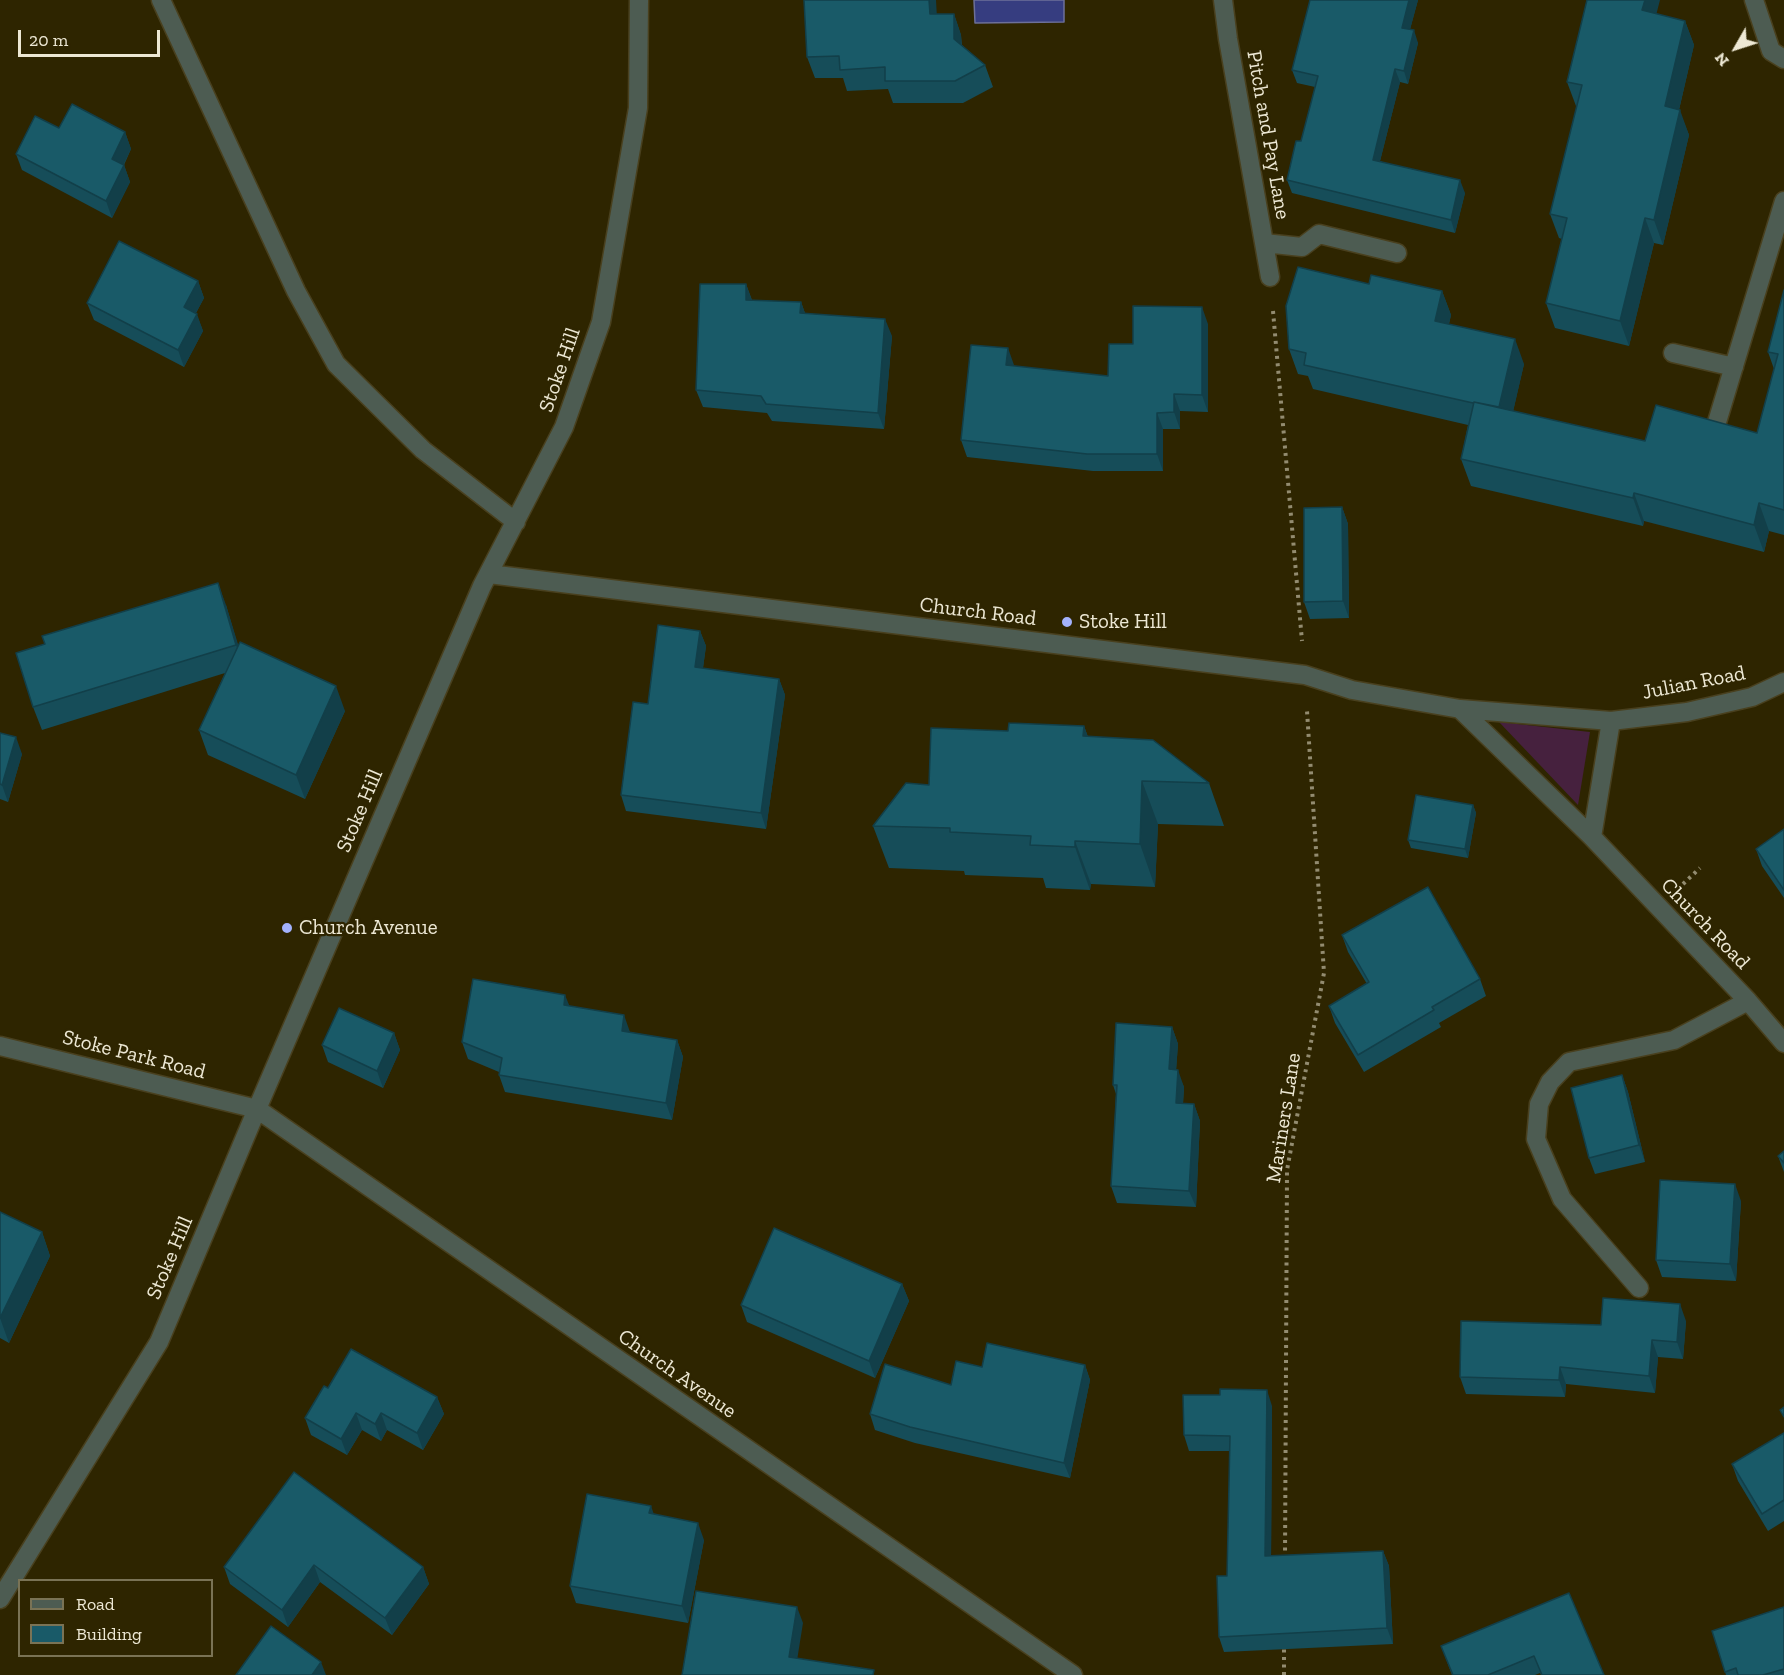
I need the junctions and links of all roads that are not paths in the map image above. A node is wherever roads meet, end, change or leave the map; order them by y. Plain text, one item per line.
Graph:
1 (160, 0) edge
2 (639, 0) edge
3 (1224, 0) edge
4 (1754, 0) edge
5 (1784, 58) edge
6 (1784, 201) edge
7 (1264, 243) junction
8 (1397, 253) dead end
9 (1270, 277) road end
10 (1673, 353) dead end
11 (1734, 367) junction
12 (1714, 432) edge
13 (516, 522) junction
14 (489, 574) junction
15 (1784, 682) edge
16 (1460, 709) junction
17 (1611, 721) junction
18 (1592, 837) junction
19 (1748, 1001) junction
20 (1784, 1043) edge
21 (0, 1046) edge
22 (257, 1109) junction
23 (1639, 1288) dead end
24 (0, 1599) edge
25 (1072, 1675) edge

1 - 13 street
2 - 13 street, Stoke Hill
3 - 7 street, Pitch and Pay Lane
4 - 5 street
6 - 11 street
7 - 8 street
7 - 9 street, Pitch and Pay Lane
10 - 11 street
11 - 12 street
13 - 14 street, Stoke Hill
14 - 16 street, Church Road
14 - 22 street, Stoke Hill
15 - 17 street, Julian Road
16 - 17 street, Church Road
16 - 18 street, Church Road
17 - 18 street
18 - 19 street, Church Road
19 - 20 street, Church Road
19 - 23 street
21 - 22 street, Stoke Park Road
22 - 24 street, Stoke Hill
22 - 25 street, Church Avenue

